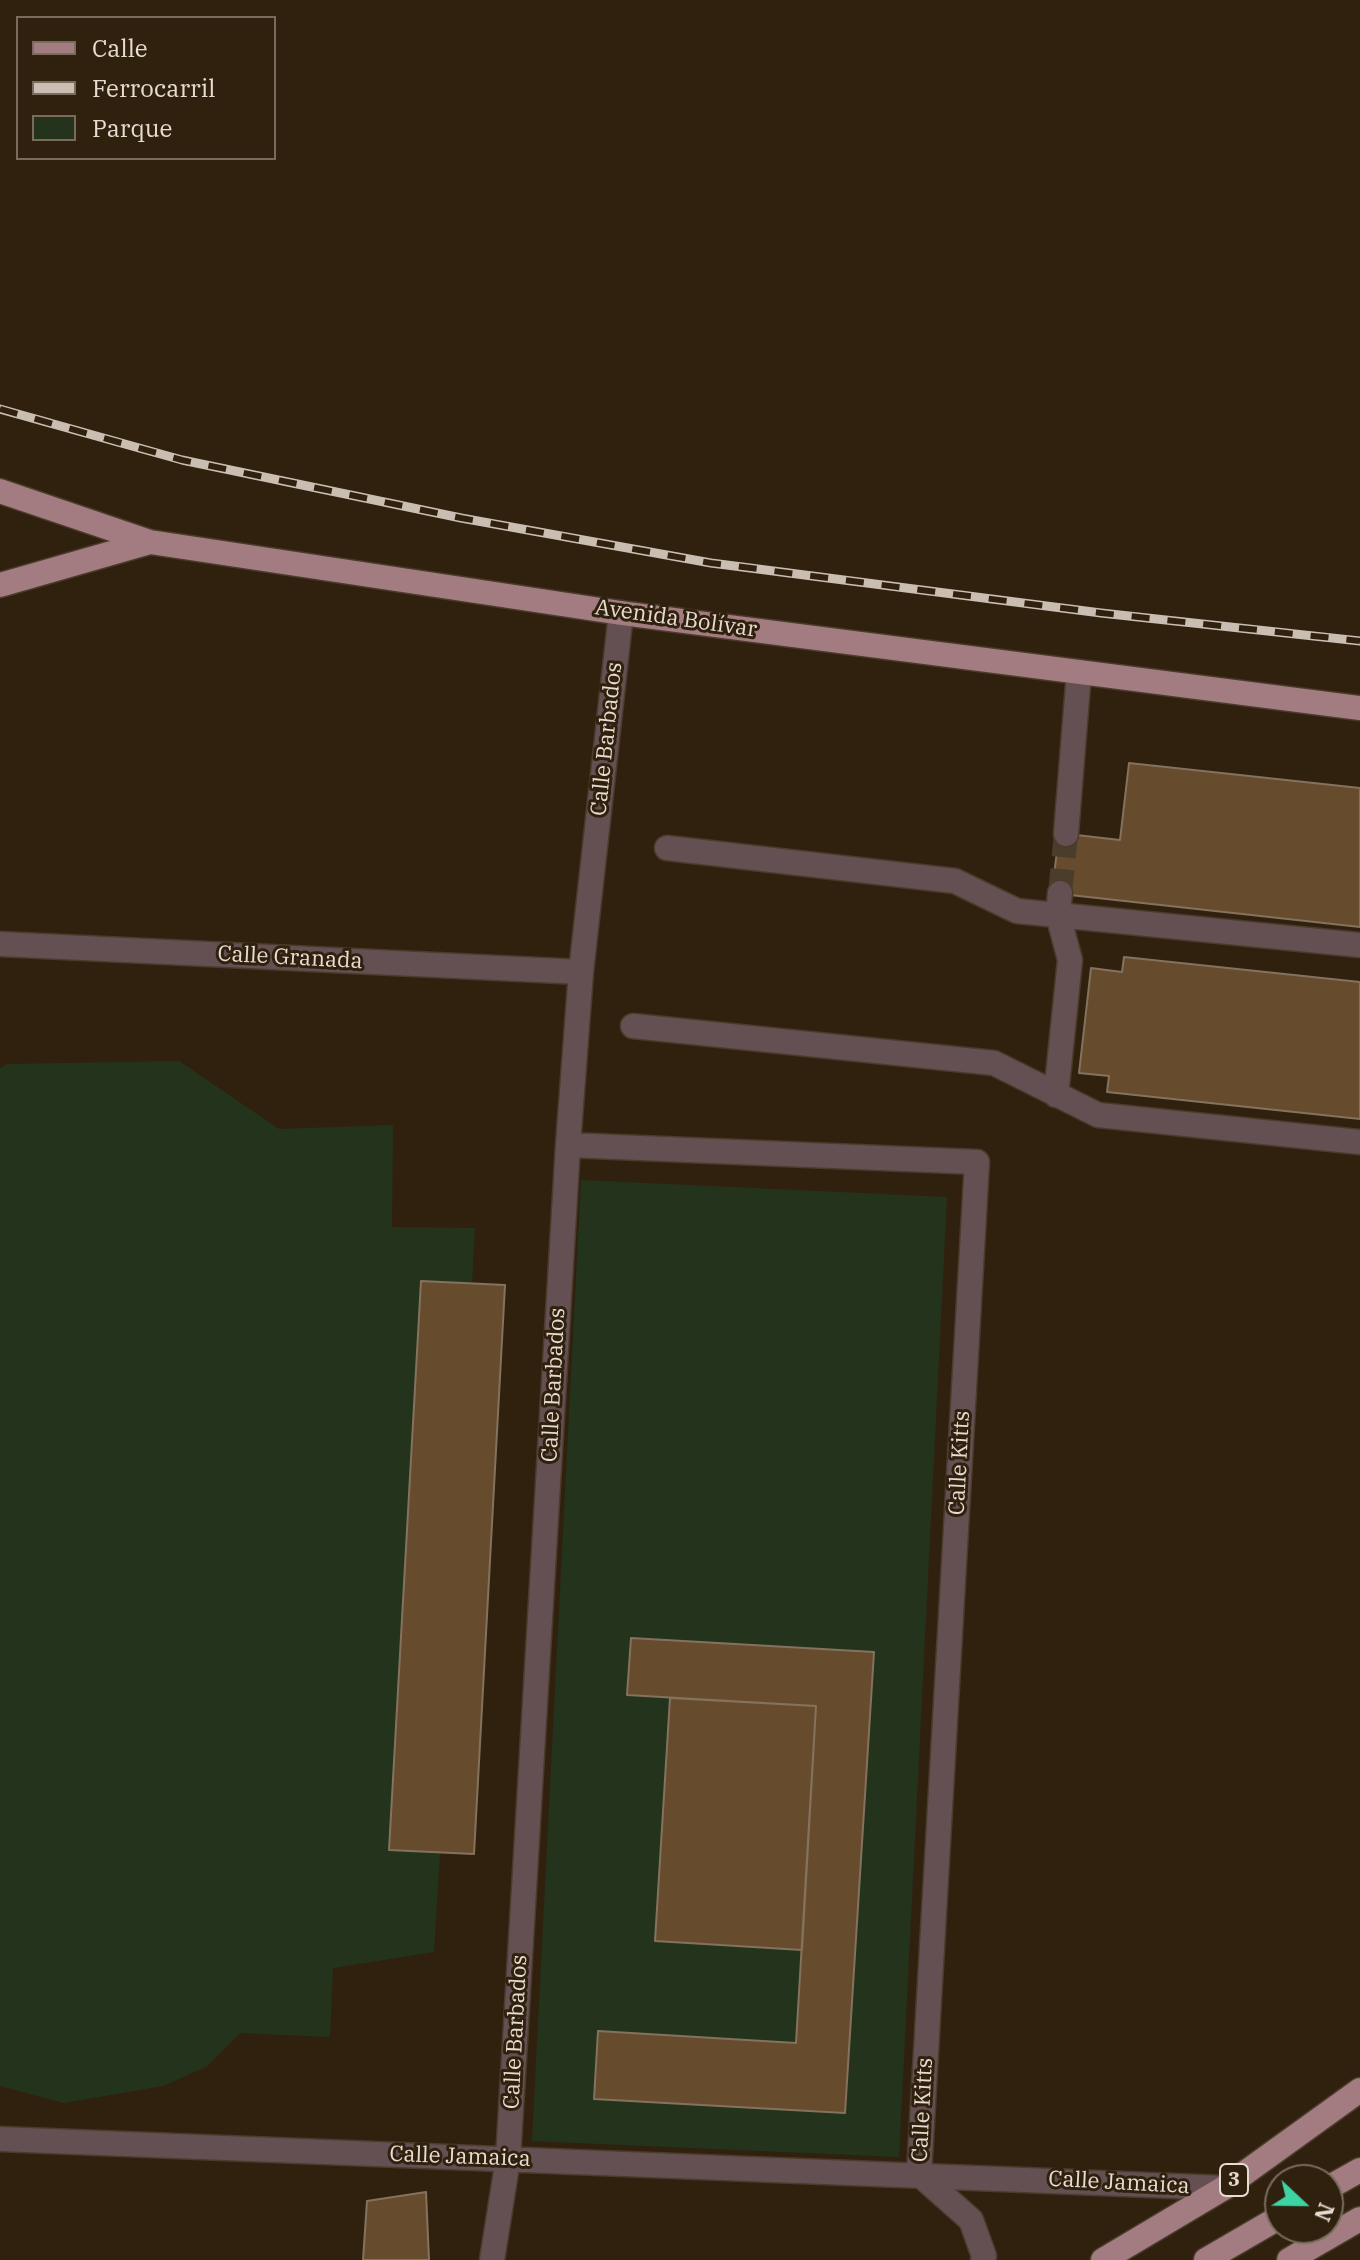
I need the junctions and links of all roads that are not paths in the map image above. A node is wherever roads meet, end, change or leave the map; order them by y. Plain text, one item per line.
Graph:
1 (0, 491) edge
2 (150, 542) junction
3 (0, 585) edge
4 (621, 613) junction
5 (1079, 672) junction
6 (1360, 708) edge
7 (1066, 834) tunnel mouth
8 (667, 848) dead end
9 (1059, 904) junction
10 (0, 944) edge
11 (1360, 945) edge
12 (581, 972) junction
13 (633, 1026) dead end
14 (1056, 1095) junction
15 (1360, 1142) edge
16 (568, 1145) junction
17 (1360, 2090) edge
18 (0, 2139) edge
19 (508, 2159) junction
20 (919, 2174) junction
21 (1224, 2188) junction
22 (1360, 2219) edge
23 (1264, 2226) edge
24 (492, 2260) edge
25 (983, 2260) edge
26 (1103, 2260) edge
27 (1206, 2260) edge
28 (1289, 2260) edge

1 - 2 main road, Avenida Bolívar
2 - 3 main road
2 - 4 main road, Avenida Bolívar
4 - 5 main road, Avenida Bolívar
4 - 12 street, Calle Barbados
5 - 6 main road, Avenida Bolívar
5 - 7 street
8 - 9 street
9 - 11 street
9 - 14 street
10 - 12 street, Calle Granada
12 - 16 street, Calle Barbados
13 - 14 street
14 - 15 street
16 - 19 street, Calle Barbados
16 - 20 street, Calle Kitts
17 - 21 main road, 3
18 - 19 street, Calle Jamaica
19 - 20 street, Calle Jamaica
19 - 24 street, Calle Barbados
20 - 21 street, Calle Jamaica
20 - 25 street
21 - 26 main road, 3
22 - 28 main road
23 - 27 main road

